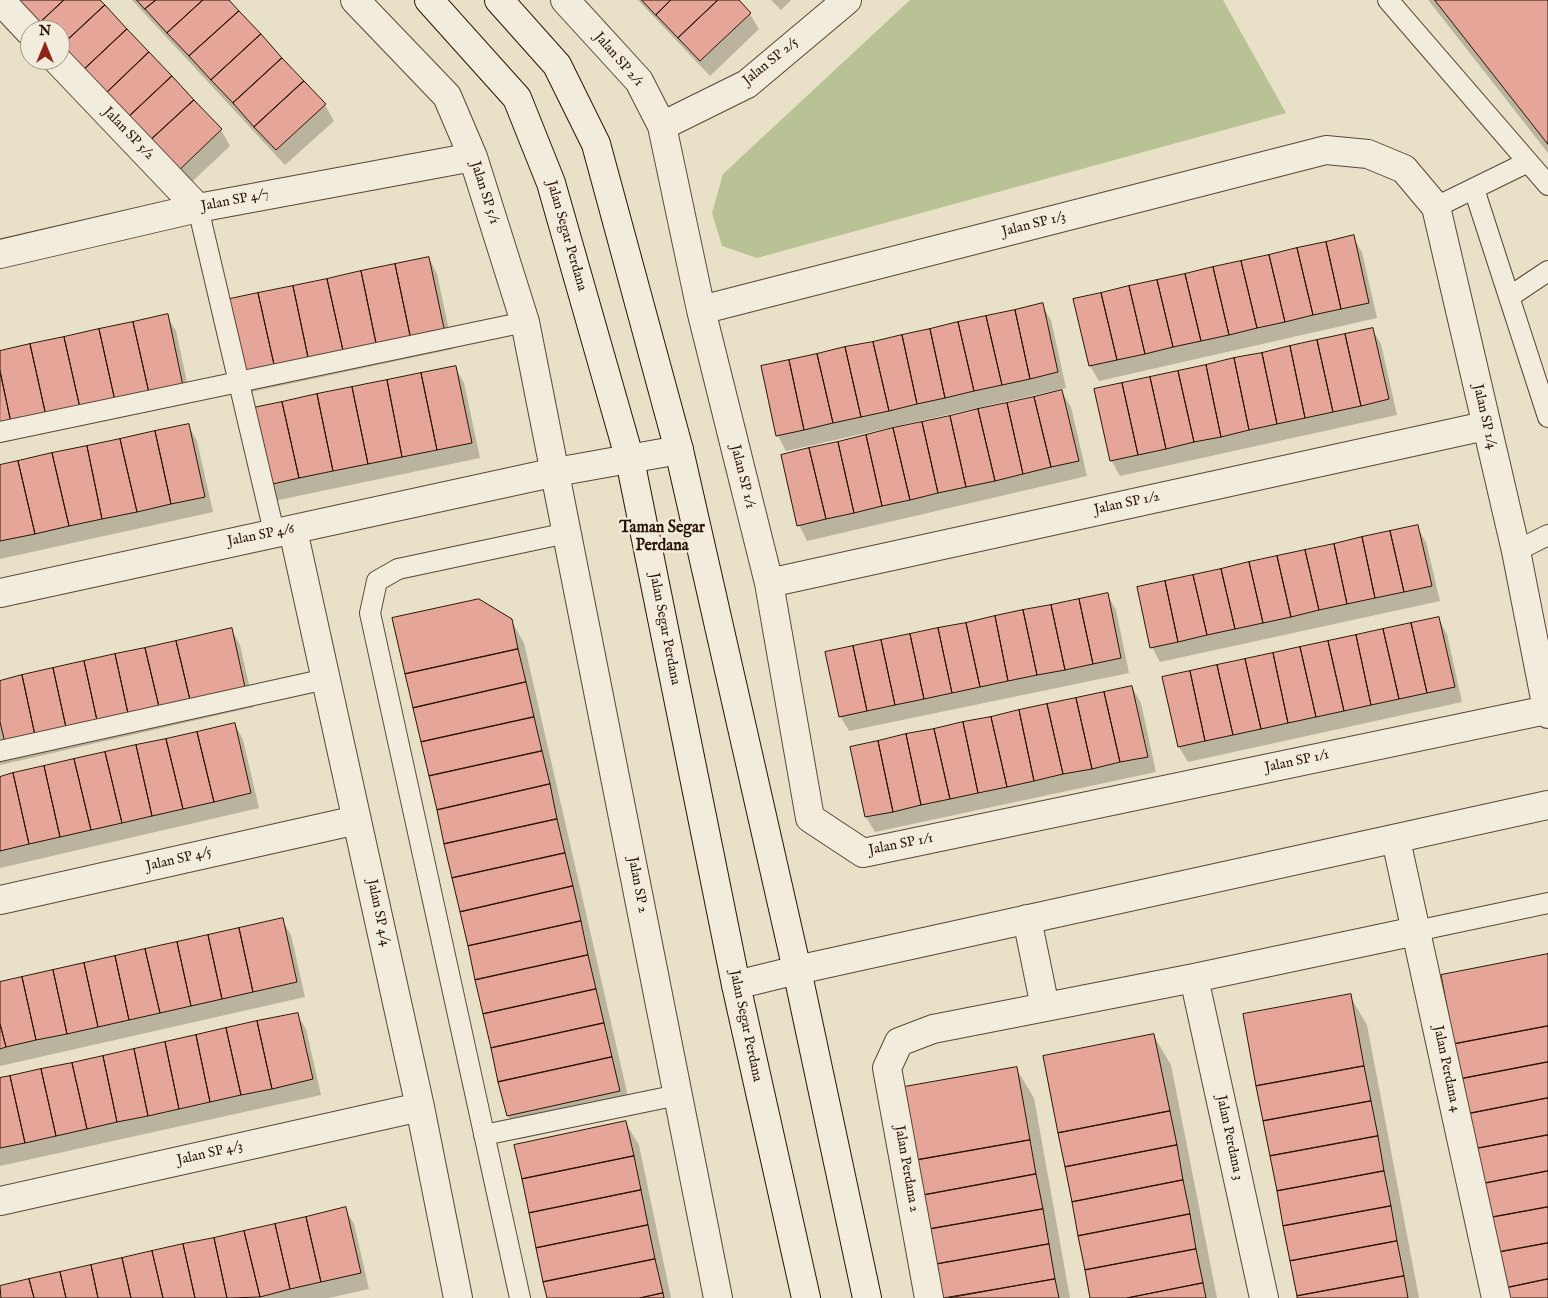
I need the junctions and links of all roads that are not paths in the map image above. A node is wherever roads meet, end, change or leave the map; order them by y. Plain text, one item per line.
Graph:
1 (0, 0) edge
2 (355, 0) edge
3 (429, 0) edge
4 (499, 0) edge
5 (565, 0) edge
6 (847, 0) edge
7 (1388, 0) edge
8 (20, 21) edge
9 (67, 70) edge
10 (662, 126) junction
11 (1368, 154) joint
12 (473, 157) junction
13 (1528, 162) junction
14 (1548, 185) edge
15 (1474, 188) junction
16 (1436, 207) junction
17 (198, 208) junction
18 (0, 254) edge
19 (1548, 271) edge
20 (1509, 298) junction
21 (701, 310) junction
22 (525, 322) junction
23 (238, 380) junction
24 (1548, 417) edge
25 (1485, 426) junction
26 (0, 432) edge
27 (678, 450) junction
28 (630, 460) junction
29 (556, 472) junction
30 (284, 531) junction
31 (567, 533) junction
32 (1548, 535) edge
33 (1516, 551) junction
34 (769, 583) junction
35 (0, 593) edge
36 (326, 679) junction
37 (1548, 712) edge
38 (0, 751) edge
39 (1548, 805) edge
40 (358, 820) junction
41 (1396, 840) junction
42 (0, 900) edge
43 (1548, 903) edge
44 (1028, 919) junction
45 (1416, 931) junction
46 (797, 970) junction
47 (1194, 978) junction
48 (736, 985) junction
49 (1045, 1007) junction
50 (678, 1095) junction
51 (420, 1106) junction
52 (484, 1135) junction
53 (0, 1201) edge
54 (458, 1298) edge
55 (520, 1298) edge
56 (718, 1298) edge
57 (806, 1298) edge
58 (867, 1298) edge
59 (930, 1298) edge
60 (1264, 1298) edge
61 (1496, 1298) edge

1 - 8 street
2 - 12 street, Jalan SP 5/1
3 - 28 street, Jalan Segar Perdana
4 - 27 street
5 - 10 street, Jalan SP 2/1
6 - 10 street, Jalan SP 2/5
7 - 13 lane
9 - 17 street, Jalan SP 5/2
10 - 21 street, Jalan SP 1/1
11 - 16 street, Jalan SP 1/4
11 - 21 street, Jalan SP 1/3
12 - 17 street, Jalan SP 4/7
12 - 22 street, Jalan SP 5/1
13 - 14 lane
13 - 15 lane
15 - 16 lane
15 - 20 lane
16 - 25 street, Jalan SP 1/4
17 - 18 street, Jalan SP 4/7
17 - 23 lane
19 - 20 lane
20 - 24 lane
21 - 34 street, Jalan SP 1/1
22 - 23 lane
22 - 29 street, Jalan SP 5/1
23 - 26 lane
23 - 30 lane
25 - 33 street, Jalan SP 1/4
25 - 34 street, Jalan SP 1/2
27 - 28 street, Jalan SP 4/6
27 - 46 street
28 - 29 street, Jalan SP 4/6
28 - 48 street, Jalan Segar Perdana
29 - 30 street, Jalan SP 4/6
29 - 31 street, Jalan SP 2
30 - 35 street, Jalan SP 4/6
30 - 36 street, Jalan SP 4/4
31 - 50 street, Jalan SP 2
31 - 52 lane
32 - 33 lane
33 - 37 street, Jalan SP 1/4
34 - 37 street, Jalan SP 1/1
36 - 38 lane
36 - 40 street, Jalan SP 4/4
39 - 41 street
40 - 42 street, Jalan SP 4/5
40 - 51 street, Jalan SP 4/4
41 - 44 street
41 - 45 street, Jalan Perdana 4
43 - 45 lane
44 - 46 street
44 - 49 street
45 - 47 street
45 - 61 street, Jalan Perdana 4
46 - 48 street
46 - 58 street
47 - 49 street
47 - 60 street, Jalan Perdana 3
48 - 57 street, Jalan Segar Perdana
49 - 59 street, Jalan Perdana 2
50 - 52 lane
50 - 56 street, Jalan SP 2
51 - 53 street, Jalan SP 4/3
51 - 54 street, Jalan SP 4/4
52 - 55 lane

